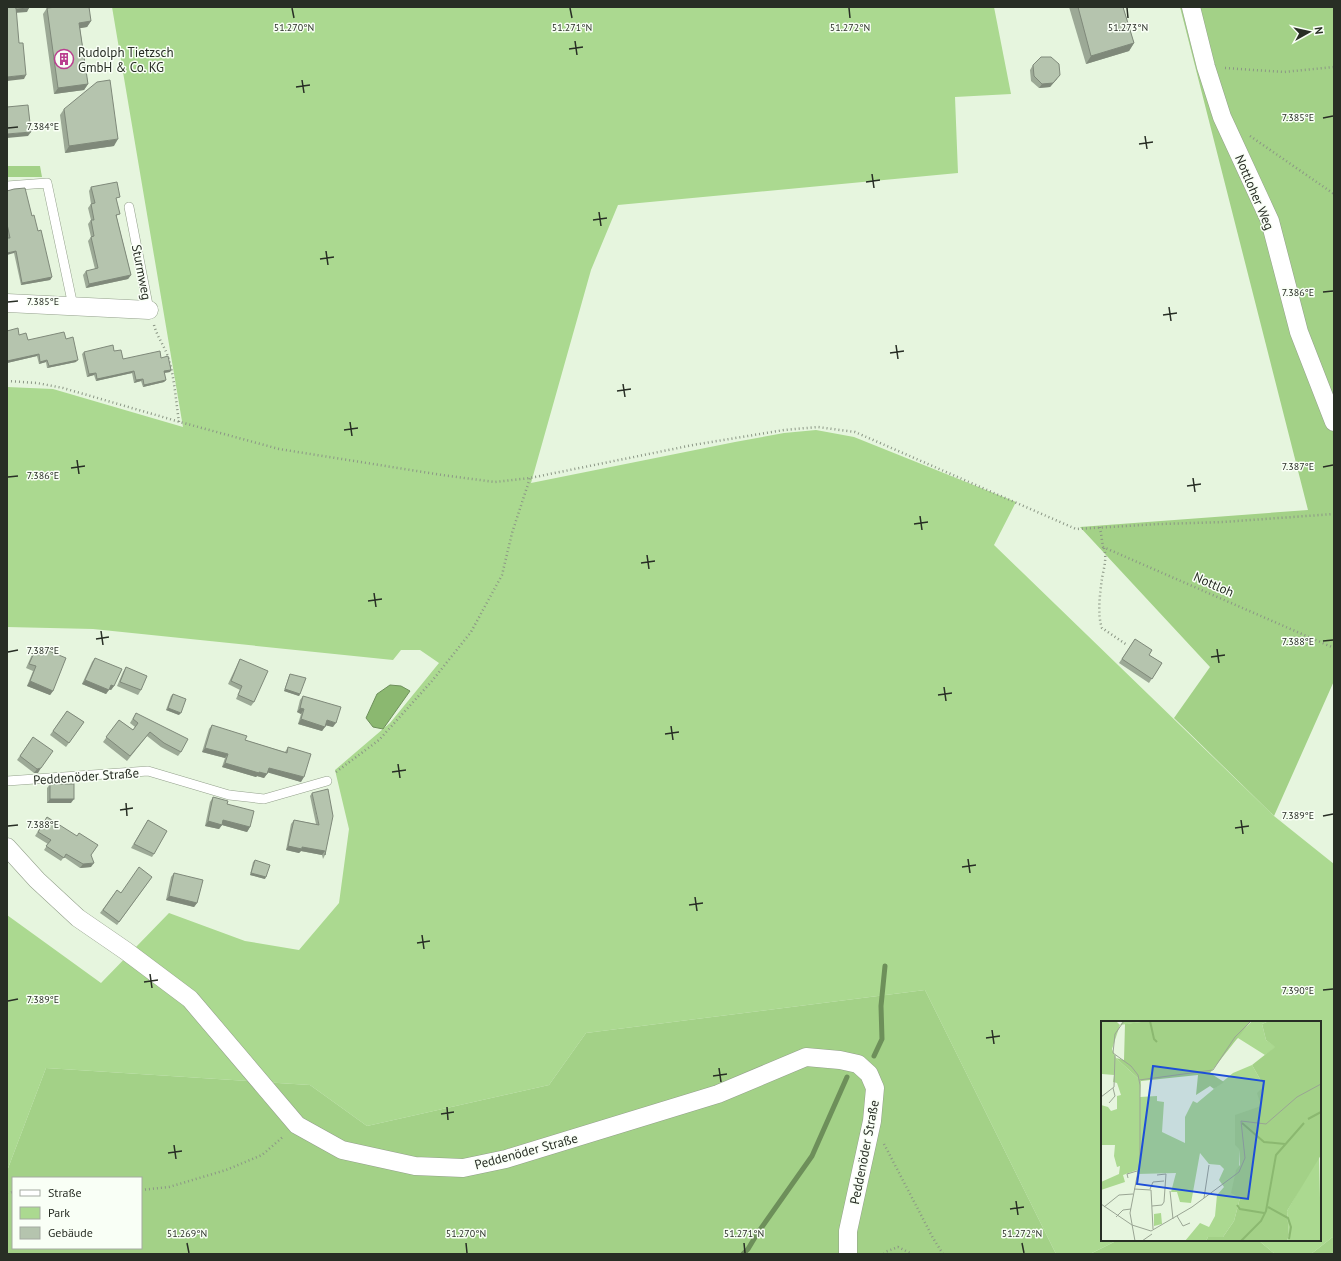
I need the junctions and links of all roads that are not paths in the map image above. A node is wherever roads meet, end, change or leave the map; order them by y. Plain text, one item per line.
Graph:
1 (1191, 7) edge
2 (7, 186) edge
3 (129, 207) dead end
4 (7, 303) edge
5 (73, 306) junction
6 (149, 310) joint
7 (1334, 422) edge
8 (7, 781) edge
9 (327, 781) road end
10 (7, 847) edge
11 (848, 1254) edge

1 - 7 street, Nottloher Weg
2 - 5 lane
3 - 6 lane, Sturmweg
4 - 5 street, Sturmweg
5 - 6 street, Sturmweg
8 - 9 lane, Peddenöder Straße
10 - 11 street, Peddenöder Straße

